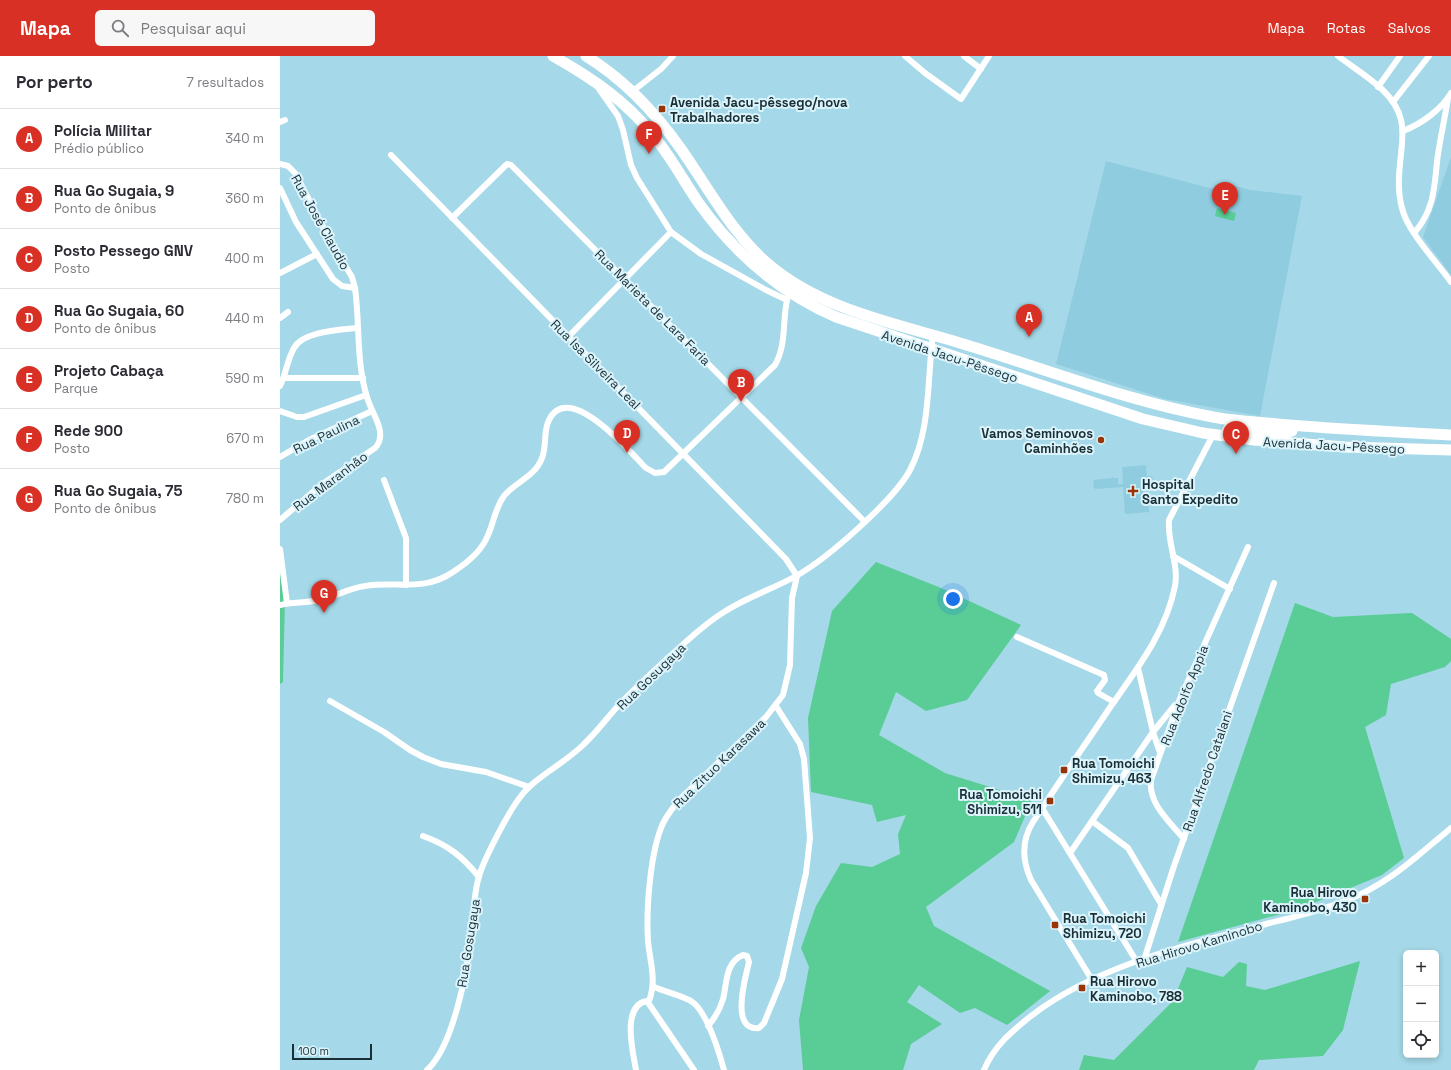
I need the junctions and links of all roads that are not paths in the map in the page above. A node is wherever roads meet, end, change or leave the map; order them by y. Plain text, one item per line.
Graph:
1 (553, 56) edge
2 (586, 56) edge
3 (673, 56) edge
4 (905, 56) edge
5 (964, 56) edge
6 (989, 56) edge
7 (1338, 56) edge
8 (1400, 56) edge
9 (1429, 56) edge
10 (981, 69) junction
11 (587, 76) junction
12 (1378, 87) junction
13 (632, 91) junction
14 (1450, 96) edge
15 (1393, 102) junction
16 (1403, 131) junction
17 (391, 155) dead end
18 (280, 164) edge
19 (280, 188) edge
20 (452, 218) junction
21 (671, 232) junction
22 (1415, 232) junction
23 (317, 254) junction
24 (280, 273) edge
25 (626, 279) junction
26 (1451, 282) edge
27 (355, 288) junction
28 (788, 296) junction
29 (288, 312) dead end
30 (280, 318) edge
31 (357, 328) junction
32 (868, 329) junction
33 (919, 331) junction
34 (934, 335) junction
35 (569, 336) junction
36 (931, 350) junction
37 (1011, 359) junction
38 (284, 378) junction
39 (363, 378) junction
40 (280, 386) edge
41 (366, 395) junction
42 (743, 397) junction
43 (280, 412) edge
44 (372, 412) junction
45 (1123, 412) junction
46 (1197, 415) junction
47 (1325, 428) junction
48 (1292, 431) junction
49 (1451, 434) edge
50 (1213, 435) junction
51 (1229, 437) junction
52 (380, 442) joint
53 (1451, 450) edge
54 (684, 453) junction
55 (280, 457) edge
56 (384, 480) dead end
57 (280, 520) edge
58 (864, 521) junction
59 (1248, 547) dead end
60 (280, 549) edge
61 (1173, 556) junction
62 (797, 576) junction
63 (1274, 583) dead end
64 (406, 585) junction
65 (1230, 589) junction
66 (287, 603) junction
67 (280, 605) edge
68 (1017, 637) dead end
69 (1138, 668) junction
70 (330, 701) dead end
71 (1178, 701) junction
72 (1114, 702) junction
73 (776, 706) junction
74 (1153, 732) junction
75 (1160, 753) junction
76 (529, 788) junction
77 (1042, 808) junction
78 (1092, 821) junction
79 (1451, 828) edge
80 (423, 836) dead end
81 (1184, 839) junction
82 (1070, 853) junction
83 (478, 877) junction
84 (1161, 904) junction
85 (1140, 961) junction
86 (1092, 980) junction
87 (654, 987) junction
88 (648, 1001) junction
89 (708, 1026) junction
90 (427, 1070) edge
91 (636, 1070) edge
92 (694, 1070) edge
93 (724, 1070) edge
94 (984, 1070) edge

1 - 11 highway, Avenida Jacu-Pêssego
2 - 13 highway, Avenida Jacu-Pêssego
3 - 13 street
4 - 10 street
5 - 10 street
6 - 10 street
7 - 12 street
8 - 12 street
9 - 15 street
11 - 21 street
11 - 28 highway, Avenida Jacu-Pêssego
12 - 15 street
13 - 33 highway, Avenida Jacu-Pêssego
14 - 16 street
14 - 22 street
15 - 16 street
16 - 22 street
17 - 20 street, Rua Isa Silveira Leal
18 - 27 street, Rua José Claudio
19 - 23 street, Rua José Claudio
20 - 25 street, Rua Marieta de Lara Faria
20 - 35 street, Rua Isa Silveira Leal
21 - 25 street
21 - 28 street
22 - 26 street
23 - 24 street
23 - 27 street, Rua José Claudio
25 - 35 street
25 - 42 street, Rua Marieta de Lara Faria
27 - 31 street, Rua José Claudio
28 - 32 highway, Avenida Jacu-Pêssego
28 - 42 street
29 - 30 street
31 - 38 street
31 - 39 street, Rua José Claudio
32 - 33 highway
32 - 36 highway, Avenida Jacu-Pêssego
33 - 34 highway, Avenida Jacu-Pêssego
34 - 36 street, Rua Gosugaya
34 - 37 highway, Avenida Jacu-Pêssego
35 - 54 street, Rua Isa Silveira Leal
36 - 37 highway
36 - 45 highway, Avenida Jacu-Pêssego
36 - 58 street, Rua Gosugaya
37 - 46 highway, Avenida Jacu-Pêssego
38 - 39 street
38 - 40 street
39 - 41 street, Rua José Claudio
41 - 43 street
41 - 44 street, Rua José Claudio
42 - 54 street
42 - 58 street, Rua Marieta de Lara Faria
44 - 52 street, Rua José Claudio
44 - 55 street, Rua Paulina
45 - 46 highway
45 - 50 highway, Avenida Jacu-Pêssego
46 - 47 highway, Avenida Jacu-Pêssego
46 - 50 highway
47 - 48 highway
47 - 49 highway, Avenida Jacu-Pêssego
48 - 50 highway
48 - 51 highway
50 - 51 highway, Avenida Jacu-Pêssego
50 - 61 street
51 - 53 highway, Avenida Jacu-Pêssego
52 - 57 street, Rua Maranhão
54 - 62 street, Rua Isa Silveira Leal
54 - 64 street
56 - 64 street
58 - 62 street, Rua Gosugaya
59 - 65 street, Rua Adolfo Appia
60 - 66 street
61 - 65 street
61 - 69 street
62 - 73 street, Rua Zituo Karasawa
62 - 76 street, Rua Gosugaya
63 - 81 street, Rua Alfredo Catalani
64 - 66 street
65 - 71 street, Rua Adolfo Appia
66 - 67 street
68 - 72 street
69 - 72 street
69 - 74 street
70 - 76 street
71 - 74 street
71 - 75 street, Rua Adolfo Appia
72 - 77 street
73 - 87 street, Rua Zituo Karasawa
73 - 89 street
74 - 75 street
74 - 78 street
75 - 81 street, Rua Adolfo Appia
76 - 83 street, Rua Gosugaya
77 - 82 street
77 - 86 street
78 - 82 street
78 - 84 street
79 - 85 street, Rua Hirovo Kaminobo
80 - 83 street
81 - 84 street, Rua Alfredo Catalani
82 - 85 street
83 - 90 street, Rua Gosugaya
84 - 85 street, Rua Alfredo Catalani
85 - 86 street, Rua Hirovo Kaminobo
86 - 94 street, Rua Hirovo Kaminobo
87 - 88 street, Rua Zituo Karasawa
87 - 89 street
88 - 91 street, Rua Zituo Karasawa
88 - 92 street
89 - 93 street

